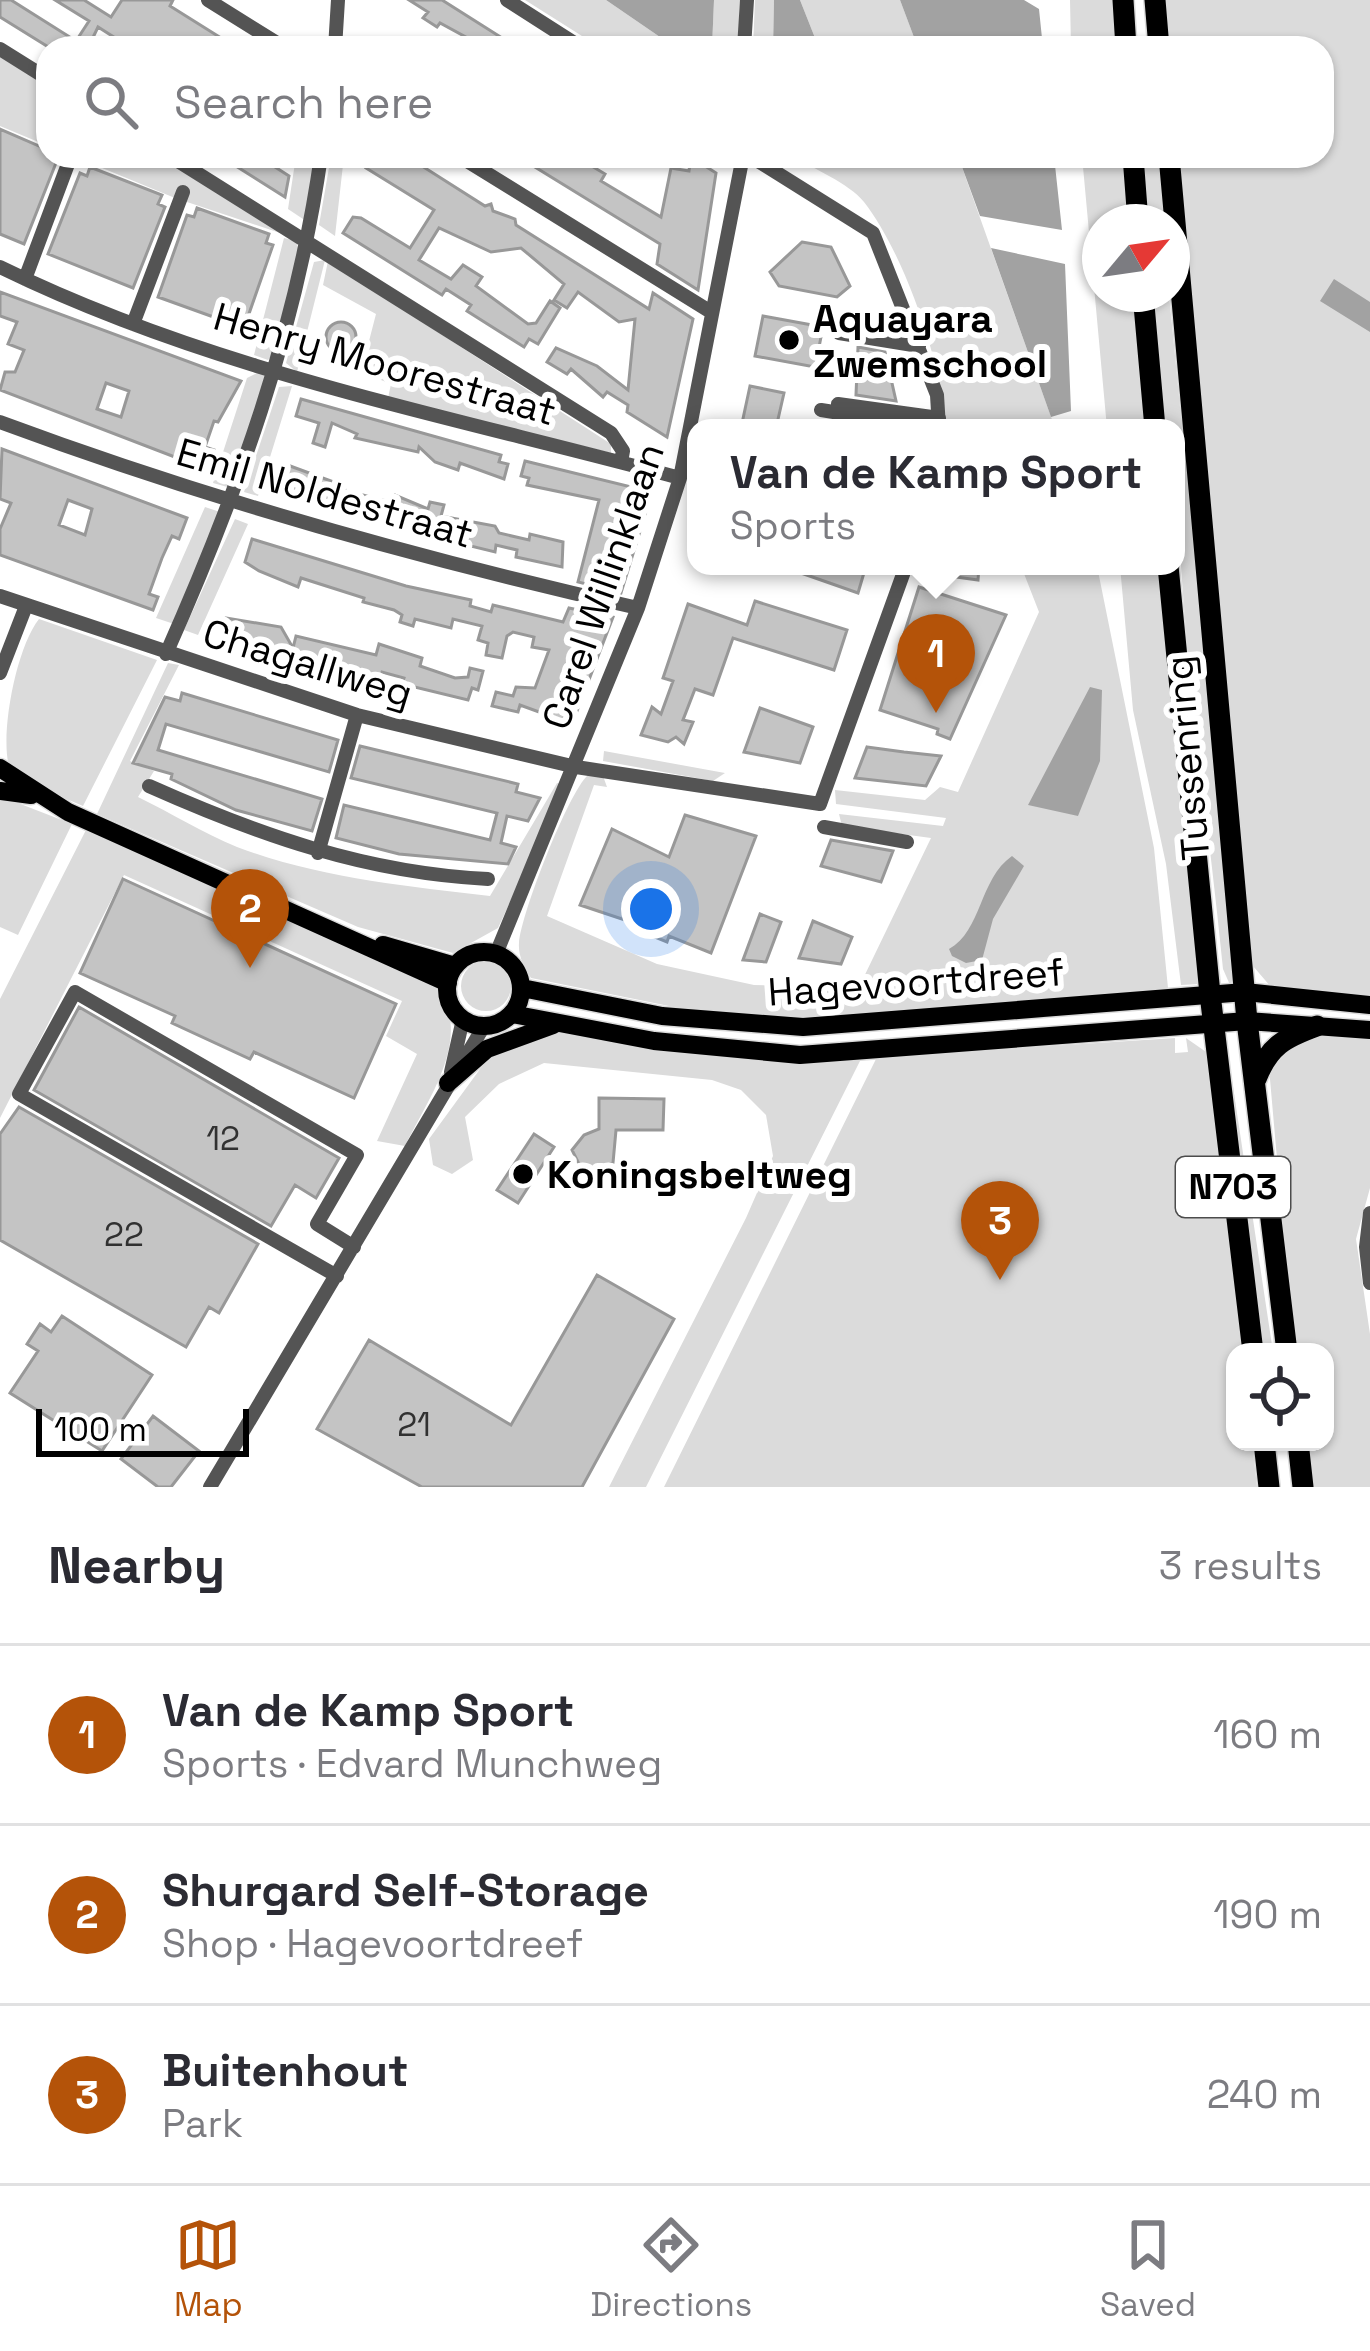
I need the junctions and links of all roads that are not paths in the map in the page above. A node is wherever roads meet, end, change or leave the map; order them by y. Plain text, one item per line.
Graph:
1 (208, 0) edge
2 (338, 0) edge
3 (507, 0) edge
4 (747, 0) edge
5 (1123, 0) edge
6 (1155, 0) edge
7 (266, 36) edge
8 (335, 36) edge
9 (563, 36) edge
10 (745, 36) edge
11 (1125, 36) edge
12 (1158, 36) edge
13 (0, 49) edge
14 (36, 72) edge
15 (67, 168) edge
16 (189, 168) edge
17 (319, 168) edge
18 (478, 168) edge
19 (744, 168) edge
20 (767, 168) edge
21 (1134, 168) edge
22 (1170, 168) edge
23 (183, 192) dead end
24 (1137, 204) edge
25 (309, 243) junction
26 (0, 267) edge
27 (25, 279) junction
28 (1145, 312) edge
29 (711, 313) junction
30 (133, 324) junction
31 (839, 333) dead end
32 (919, 346) junction
33 (277, 371) junction
34 (824, 406) dead end
35 (691, 419) edge
36 (902, 419) edge
37 (937, 419) edge
38 (1154, 419) edge
39 (0, 422) edge
40 (687, 441) edge
41 (621, 462) junction
42 (680, 478) junction
43 (232, 505) junction
44 (903, 575) edge
45 (1169, 575) edge
46 (0, 596) edge
47 (26, 607) junction
48 (638, 608) junction
49 (166, 655) junction
50 (0, 673) edge
51 (357, 716) junction
52 (576, 767) junction
53 (0, 768) edge
54 (148, 786) dead end
55 (0, 790) edge
56 (36, 796) junction
57 (824, 827) dead end
58 (907, 842) dead end
59 (318, 853) junction
60 (488, 879) dead end
61 (496, 954) junction
62 (452, 975) junction
63 (521, 988) junction
64 (1244, 992) junction
65 (1210, 994) junction
66 (1370, 1005) edge
67 (512, 1014) junction
68 (463, 1019) junction
69 (1247, 1021) junction
70 (564, 1022) junction
71 (1213, 1023) junction
72 (484, 1026) junction
73 (1316, 1026) junction
74 (1370, 1030) edge
75 (448, 1083) junction
76 (1253, 1085) junction
77 (1370, 1213) edge
78 (354, 1246) junction
79 (337, 1276) junction
80 (1370, 1283) edge
81 (1252, 1343) edge
82 (1286, 1343) edge
83 (1265, 1451) edge
84 (1299, 1451) edge
85 (209, 1487) edge
86 (1269, 1487) edge
87 (1303, 1487) edge

1 - 7 street
2 - 8 street
3 - 9 street
4 - 10 street
5 - 11 highway
6 - 12 highway
13 - 14 street
15 - 27 street
16 - 25 street
17 - 25 street
18 - 29 street
19 - 29 street, Carel Willinklaan
20 - 32 street
21 - 24 highway
22 - 64 highway, Tussenring / N703
23 - 30 street
25 - 33 street
25 - 41 street
26 - 27 street, Henry Moorestraat
27 - 30 street, Henry Moorestraat
28 - 38 highway
29 - 35 street, Carel Willinklaan
30 - 33 street, Henry Moorestraat
31 - 32 street
32 - 37 street
33 - 41 street, Henry Moorestraat
33 - 43 street
34 - 36 street
39 - 43 street, Emil Noldestraat
40 - 42 street, Carel Willinklaan
41 - 42 street, Henry Moorestraat
42 - 48 street, Carel Willinklaan
43 - 48 street, Emil Noldestraat
43 - 49 street
44 - 52 street, Chagallweg
45 - 65 highway, Tussenring / N703
46 - 47 street, Chagallweg
47 - 49 street, Chagallweg
47 - 50 street
48 - 52 street, Carel Willinklaan
49 - 51 street, Chagallweg
51 - 52 street, Chagallweg
51 - 59 street
52 - 61 street, Carel Willinklaan
53 - 56 main road
54 - 59 street
55 - 56 main road
56 - 62 main road
57 - 58 street
59 - 60 street
61 - 62 main road
61 - 63 main road
62 - 68 main road
63 - 65 main road, Hagevoortdreef
63 - 67 main road
64 - 65 main road, Hagevoortdreef
64 - 66 main road, Hagevoortdreef
64 - 69 highway, Tussenring / N703
65 - 71 highway, Tussenring / N703
67 - 70 main road, Hagevoortdreef
67 - 72 main road
68 - 72 main road
68 - 75 street
69 - 71 main road, Hagevoortdreef
69 - 73 main road, Hagevoortdreef
69 - 76 highway, Tussenring / N703
70 - 71 main road, Hagevoortdreef
70 - 75 main road
71 - 81 highway, Tussenring / N703
72 - 75 street
73 - 74 main road, Hagevoortdreef
73 - 76 highway
75 - 78 street
76 - 82 highway, Tussenring / N703
77 - 80 street
78 - 79 street
78 - 79 street
79 - 85 street
83 - 86 highway
84 - 87 highway

